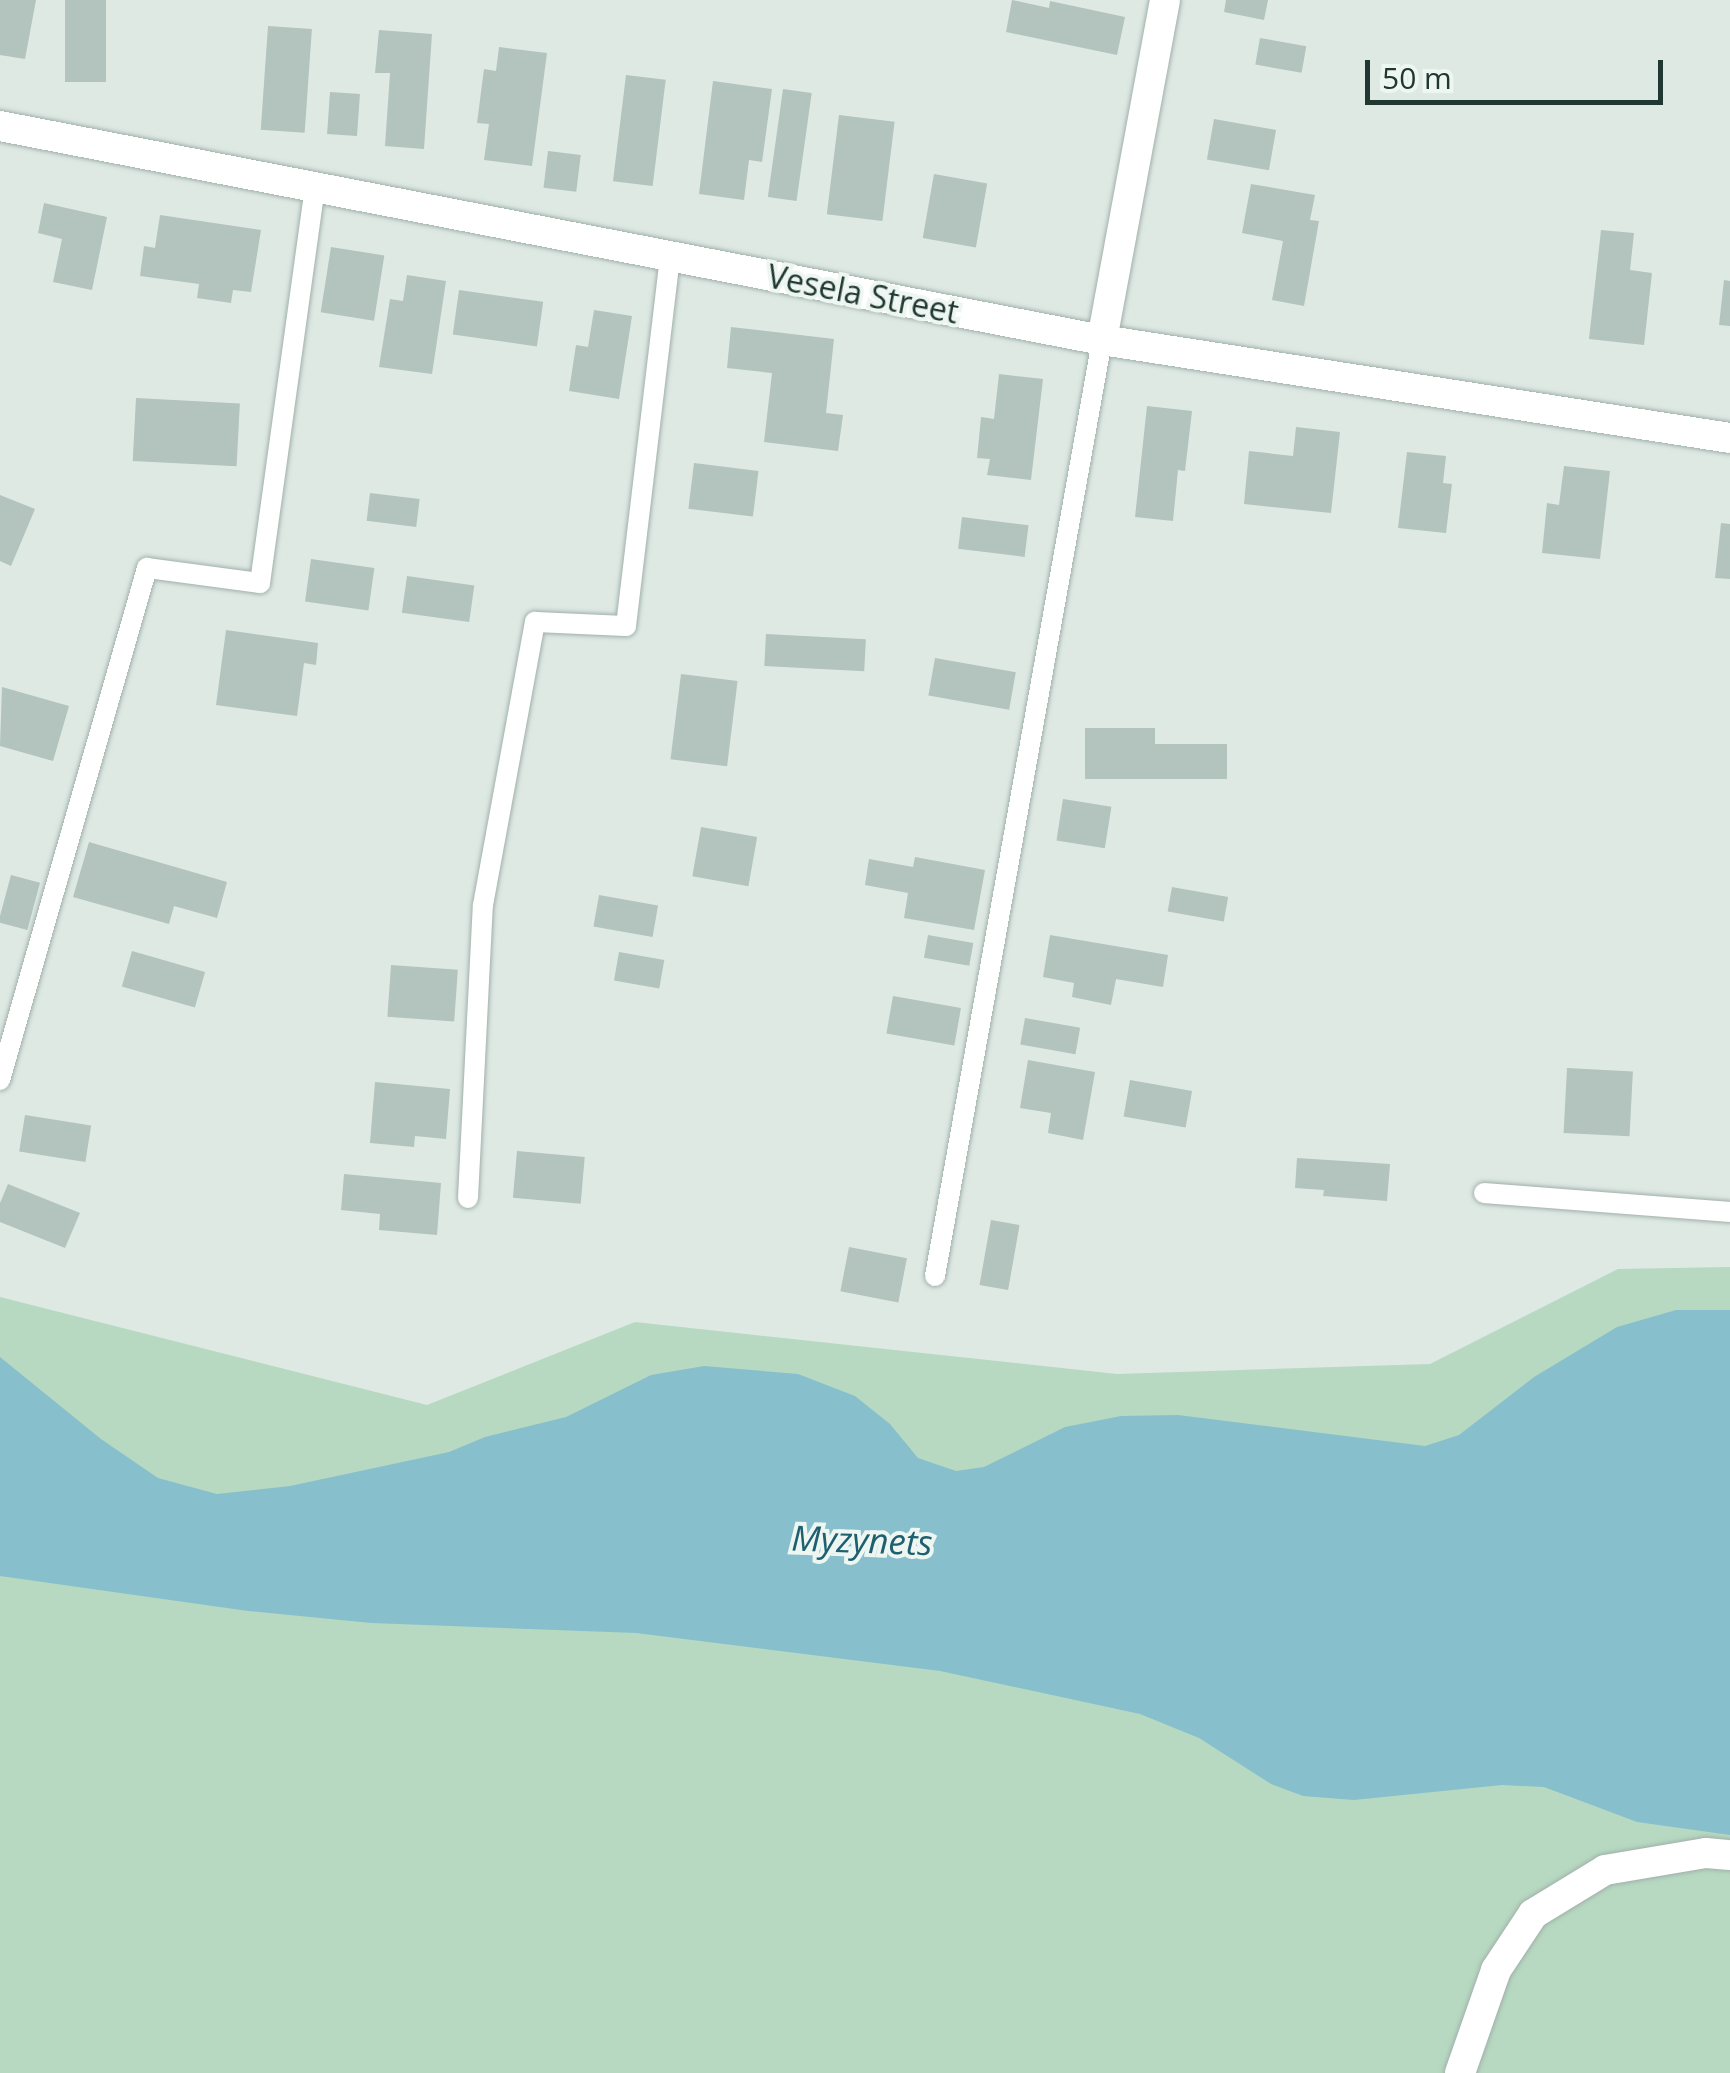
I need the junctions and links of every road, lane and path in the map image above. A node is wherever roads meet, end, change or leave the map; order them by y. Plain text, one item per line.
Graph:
1 (1165, 0) edge
2 (0, 126) edge
3 (315, 187) junction
4 (670, 256) junction
5 (1102, 340) junction
6 (1730, 438) edge
7 (0, 1080) edge
8 (1484, 1193) dead end
9 (468, 1198) dead end
10 (1730, 1212) edge
11 (935, 1276) dead end
12 (1730, 1855) edge
13 (1460, 2073) edge

1 - 5 street
2 - 3 street, Vesela Street
3 - 4 street, Vesela Street
3 - 7 lane
4 - 5 street, Vesela Street
4 - 9 lane
5 - 6 street, Vesela Street
5 - 11 lane
8 - 10 lane
12 - 13 street

